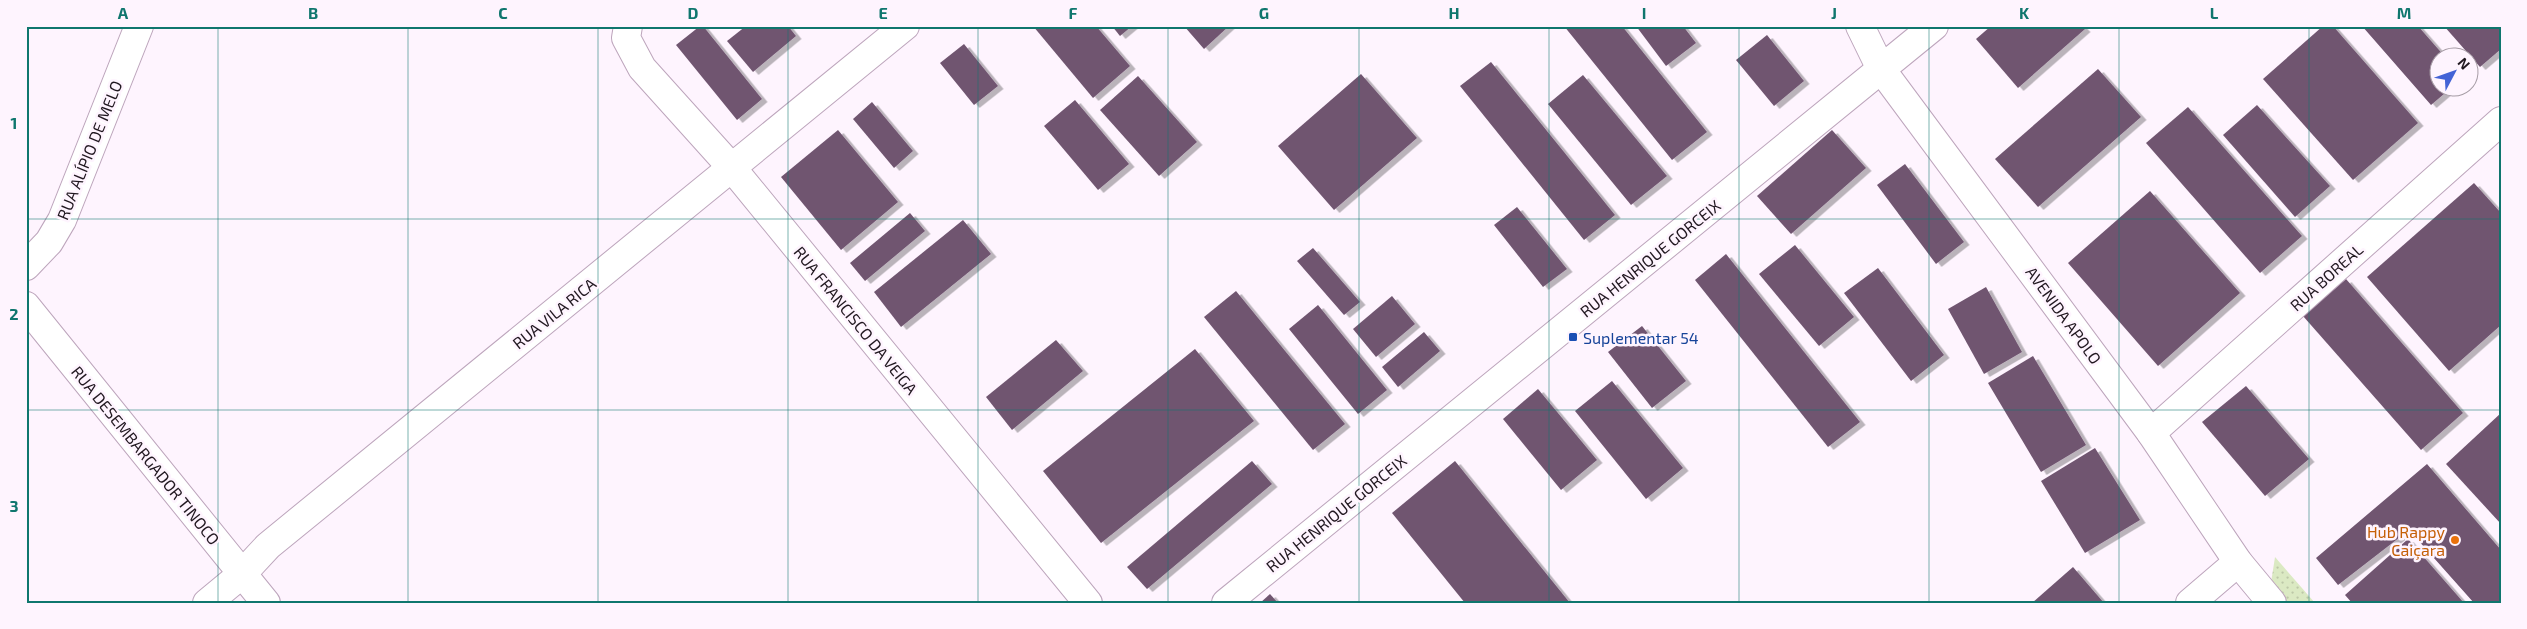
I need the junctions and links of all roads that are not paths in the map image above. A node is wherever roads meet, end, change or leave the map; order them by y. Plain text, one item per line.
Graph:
1 (139, 26) edge
2 (905, 26) edge
3 (1860, 26) edge
4 (1934, 26) edge
5 (627, 32) edge
6 (1882, 69) junction
7 (2501, 121) edge
8 (732, 168) junction
9 (26, 266) edge
10 (26, 306) edge
11 (2151, 433) junction
12 (2238, 562) junction
13 (242, 574) junction
14 (207, 603) edge
15 (266, 603) edge
16 (1088, 603) edge
17 (1226, 603) edge
18 (2190, 603) edge
19 (2272, 603) edge

1 - 9 street, RUA ALÍPIO DE MELO
2 - 8 street, RUA VILA RICA
3 - 6 street, AVENIDA APOLO
4 - 6 street, RUA HENRIQUE GORCEIX
5 - 8 street, RUA FRANCISCO DA VEIGA
6 - 11 street, AVENIDA APOLO
6 - 17 street, RUA HENRIQUE GORCEIX
7 - 11 street, RUA BOREAL
8 - 13 street, RUA VILA RICA
8 - 16 street, RUA FRANCISCO DA VEIGA
10 - 13 street, RUA DESEMBARGADOR TINOCO
11 - 12 street, AVENIDA APOLO
12 - 18 street
12 - 19 street, AVENIDA APOLO
13 - 14 street, RUA VILA RICA
13 - 15 street, RUA DESEMBARGADOR TINOCO

